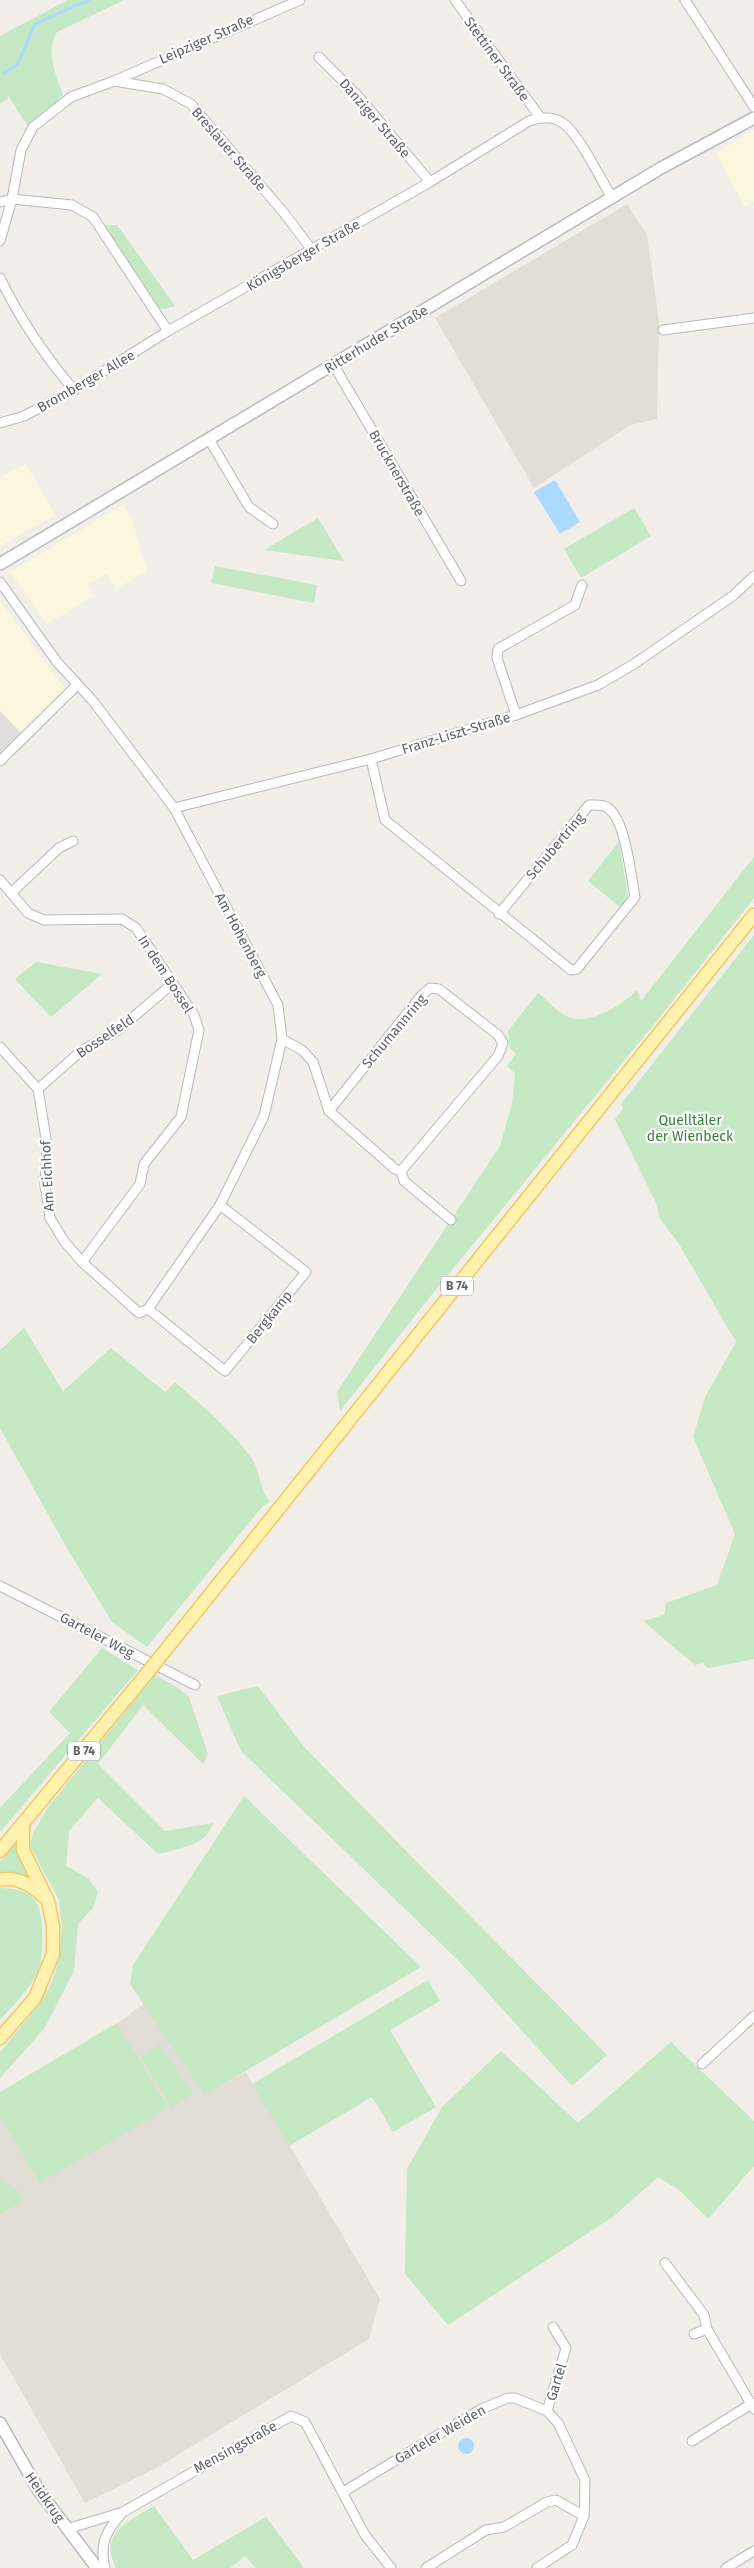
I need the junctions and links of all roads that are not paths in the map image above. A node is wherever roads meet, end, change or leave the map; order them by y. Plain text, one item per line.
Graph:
1 (300, 0) edge
2 (455, 0) edge
3 (685, 0) edge
4 (319, 57) dead end
5 (114, 81) junction
6 (754, 107) edge
7 (540, 118) junction
8 (754, 118) edge
9 (430, 182) junction
10 (612, 198) junction
11 (12, 199) junction
12 (0, 202) edge
13 (0, 241) edge
14 (312, 250) junction
15 (0, 278) edge
16 (754, 318) edge
17 (663, 330) dead end
18 (168, 331) junction
19 (333, 364) junction
20 (74, 390) junction
21 (0, 423) edge
22 (210, 441) junction
23 (273, 524) dead end
24 (0, 564) edge
25 (754, 576) edge
26 (461, 581) dead end
27 (0, 582) edge
28 (582, 585) dead end
29 (77, 685) junction
30 (516, 715) junction
31 (371, 758) junction
32 (0, 761) edge
33 (174, 808) junction
34 (73, 841) dead end
35 (0, 880) edge
36 (11, 893) junction
37 (499, 914) junction
38 (754, 915) edge
39 (172, 984) junction
40 (282, 1039) junction
41 (0, 1047) edge
42 (38, 1089) junction
43 (329, 1111) junction
44 (401, 1171) junction
45 (220, 1205) junction
46 (451, 1220) dead end
47 (82, 1262) junction
48 (148, 1309) junction
49 (139, 1314) joint
50 (0, 1586) edge
51 (195, 1685) dead end
52 (23, 1824) junction
53 (0, 1851) edge
54 (0, 1880) edge
55 (48, 1901) junction
56 (754, 2016) edge
57 (0, 2038) edge
58 (702, 2064) dead end
59 (665, 2263) dead end
60 (553, 2327) dead end
61 (707, 2329) junction
62 (694, 2334) dead end
63 (752, 2407) edge
64 (547, 2411) junction
65 (0, 2423) edge
66 (692, 2440) dead end
67 (343, 2492) junction
68 (123, 2512) junction
69 (584, 2516) junction
70 (67, 2529) junction
71 (754, 2551) edge
72 (97, 2568) edge
73 (105, 2568) edge
74 (391, 2568) edge
75 (426, 2568) edge
76 (537, 2568) edge
77 (726, 2568) edge

1 - 5 street, Leipziger Straße
2 - 7 street, Stettiner Straße
3 - 6 street
4 - 9 street, Danziger Straße
5 - 11 street, Breslauer Straße
5 - 14 street, Breslauer Straße
7 - 9 street, Königsberger Straße
7 - 10 street
8 - 10 street, Ritterhuder Straße
9 - 14 street, Königsberger Straße
10 - 19 street, Ritterhuder Straße
11 - 12 street
11 - 13 street
11 - 18 street
14 - 18 street, Königsberger Straße
15 - 20 street
16 - 17 street
18 - 20 street, Bromberger Allee
19 - 22 street, Ritterhuder Straße
19 - 26 street, Brucknerstraße
20 - 21 street, Bromberger Allee
22 - 23 street
22 - 24 street, Ritterhuder Straße
25 - 30 street, Franz-Liszt-Straße
27 - 29 street, Am Hohenberg
28 - 30 street
29 - 32 street
29 - 33 street, Am Hohenberg
30 - 31 street, Franz-Liszt-Straße
31 - 33 street, Franz-Liszt-Straße
31 - 37 street, Schubertring
33 - 40 street, Am Hohenberg
34 - 36 street
35 - 36 street, In dem Bossel
36 - 39 street, In dem Bossel
37 - 37 street, Schubertring
38 - 52 main road, B 74, bridge
39 - 42 street, Bosselfeld
39 - 47 street, In dem Bossel
40 - 43 street
40 - 45 street, Am Hohenberg
41 - 42 street
42 - 47 street, Am Eichhof
43 - 44 street
43 - 44 street, Schumannring
44 - 46 street
45 - 48 street, Am Hohenberg
45 - 48 street, Bergkamp
47 - 49 street, Am Eichhof
48 - 49 street, Am Hohenberg
50 - 51 street, Garteler Weg
52 - 53 main road, B 74
52 - 55 main road
54 - 55 main road
55 - 57 main road
56 - 58 street
59 - 61 street
60 - 64 street, Gartel
61 - 62 street
61 - 63 street
63 - 66 street
64 - 67 street, Garteler Weiden
64 - 69 street
65 - 70 street, Heidkrug
67 - 68 street, Mensingstraße
67 - 74 street, Mensingstraße
68 - 70 street, Mensingstraße
68 - 73 street, Mensingstraße
69 - 75 street
69 - 76 street
70 - 72 street, Heidkrug
71 - 77 street

